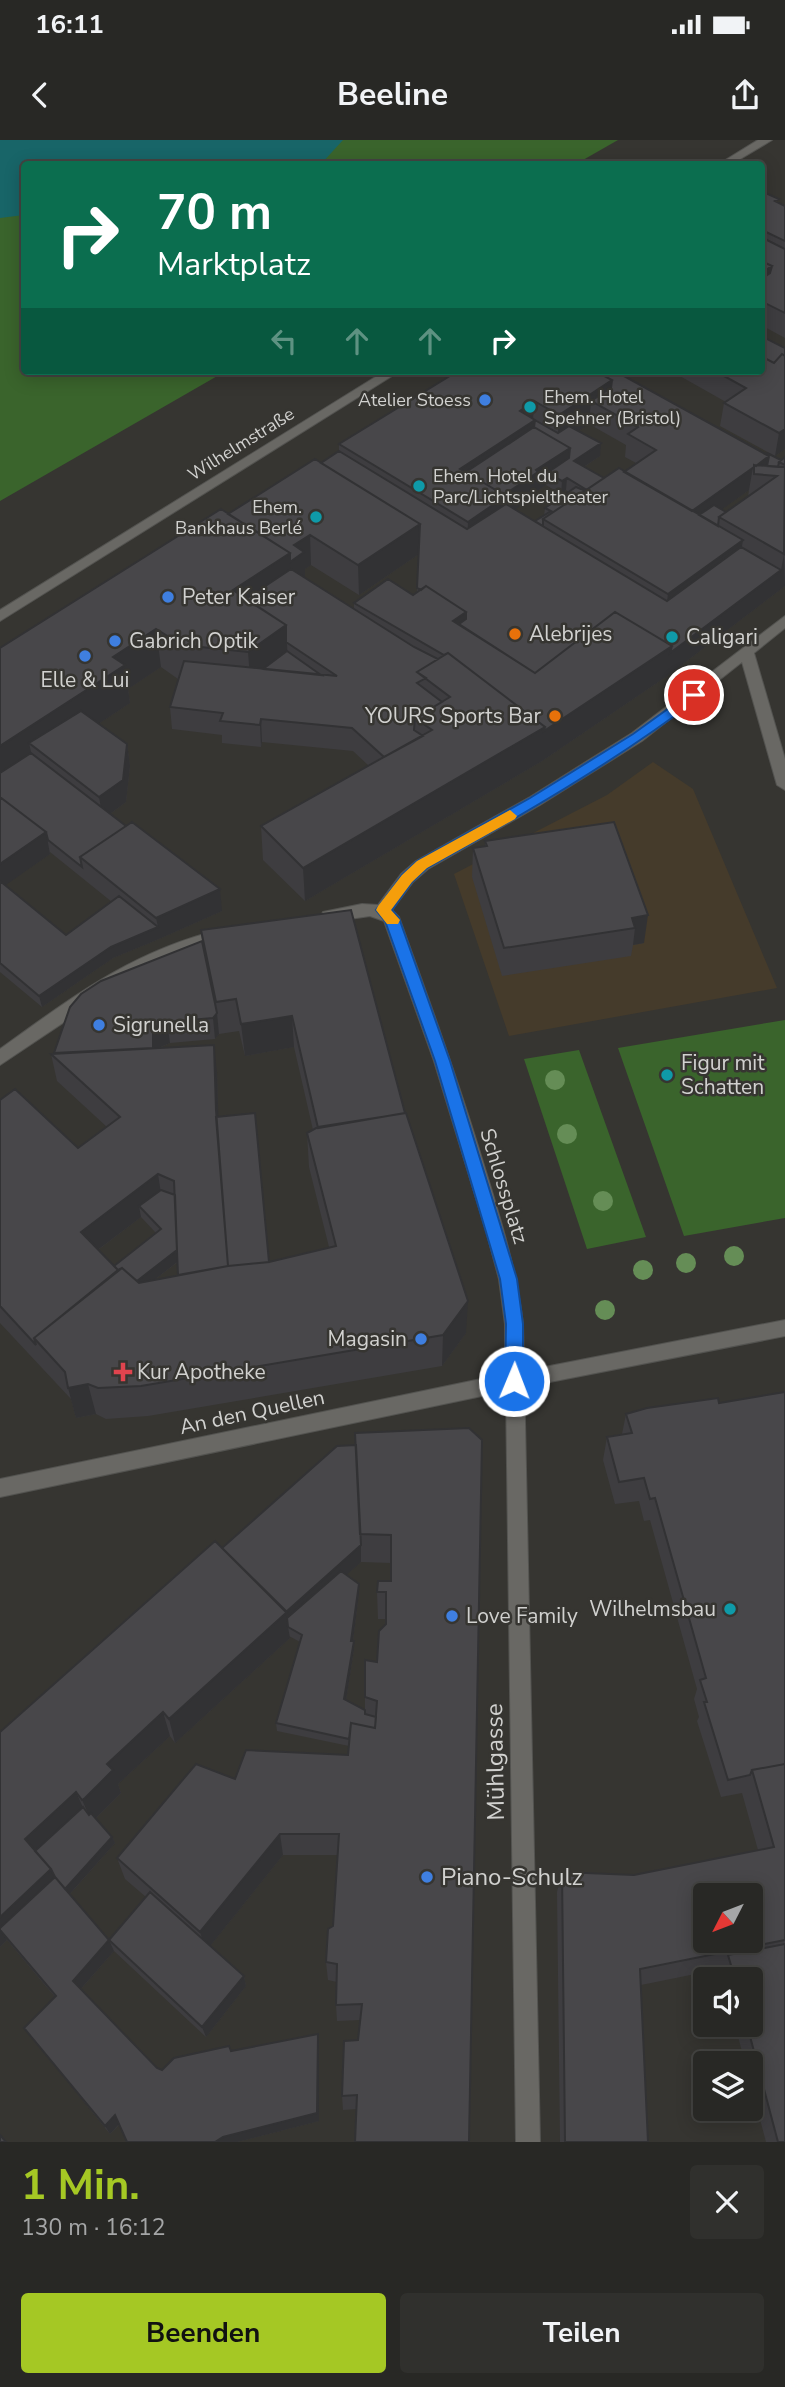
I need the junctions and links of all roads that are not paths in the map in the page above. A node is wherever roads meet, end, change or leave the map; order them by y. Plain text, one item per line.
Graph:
1 (766, 140) edge
2 (730, 161) edge
3 (388, 375) edge
4 (0, 616) edge
5 (785, 621) edge
6 (747, 653) junction
7 (785, 785) edge
8 (383, 910) junction
9 (306, 920) edge
10 (239, 932) edge
11 (0, 1058) edge
12 (785, 1328) edge
13 (514, 1381) junction
14 (0, 1488) edge
15 (528, 2142) edge

1 - 2 street
3 - 4 street, Wilhelmstraße
5 - 6 street
6 - 7 street
6 - 8 street
8 - 9 street
8 - 13 street, Schlossplatz
10 - 11 street
12 - 13 street
13 - 14 street, An den Quellen
13 - 15 street, Mühlgasse

